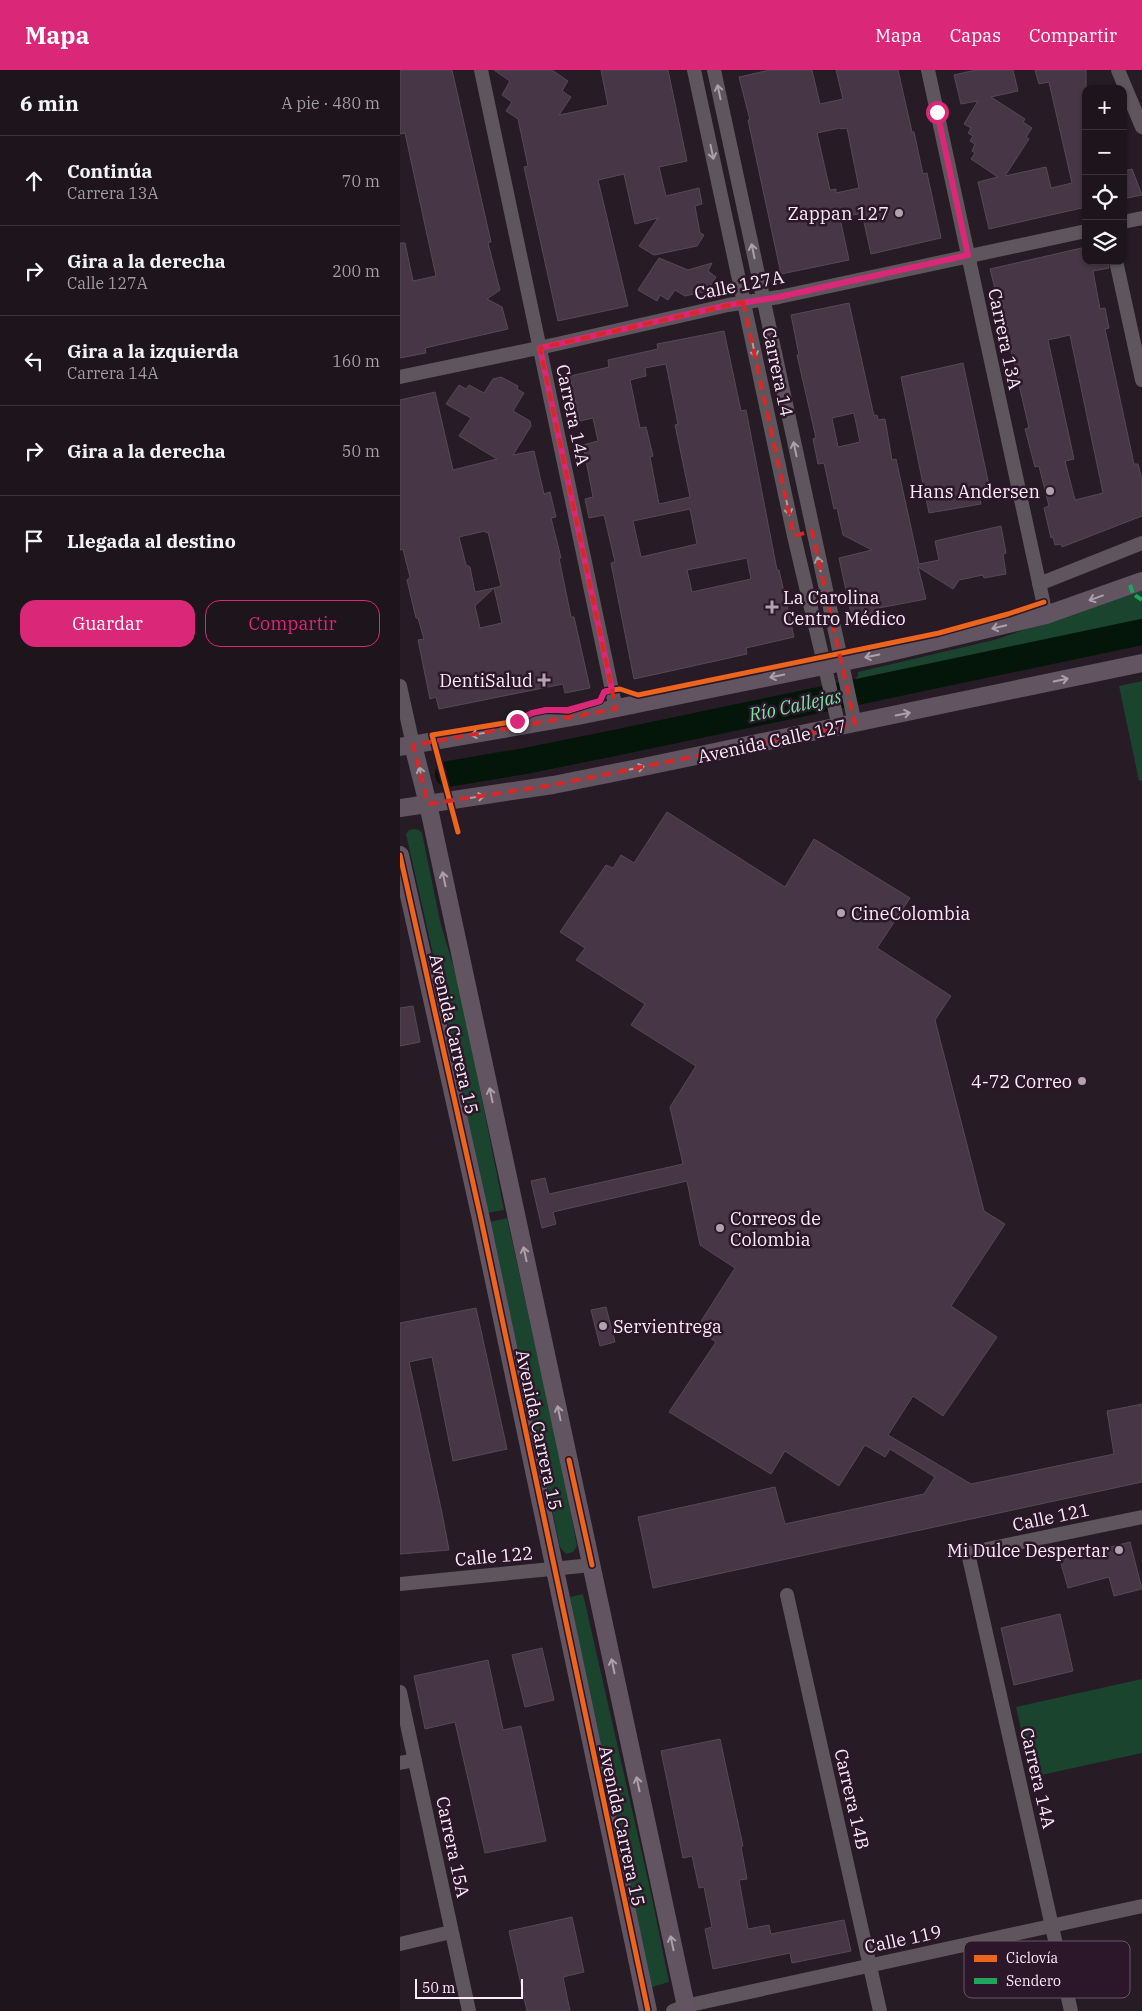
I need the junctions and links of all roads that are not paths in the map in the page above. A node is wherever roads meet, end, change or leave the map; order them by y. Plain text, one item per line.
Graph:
1 (481, 70) edge
2 (694, 70) edge
3 (714, 70) edge
4 (928, 70) edge
5 (1118, 70) edge
6 (1142, 127) edge
7 (1142, 218) edge
8 (1127, 221) edge
9 (1082, 231) edge
10 (968, 255) junction
11 (1117, 265) edge
12 (763, 299) junction
13 (744, 302) junction
14 (540, 348) junction
15 (400, 377) edge
16 (1142, 380) edge
17 (812, 531) junction
18 (794, 536) junction
19 (1142, 543) edge
20 (1142, 581) edge
21 (1039, 584) junction
22 (1046, 615) junction
23 (1142, 663) edge
24 (834, 671) junction
25 (400, 686) edge
26 (616, 709) junction
27 (847, 725) junction
28 (406, 746) edge
29 (428, 804) junction
30 (400, 808) edge
31 (400, 856) edge
32 (1142, 1517) edge
33 (968, 1553) joint
34 (592, 1566) junction
35 (555, 1569) junction
36 (400, 1584) edge
37 (787, 1595) dead end
38 (400, 1692) edge
39 (415, 1760) junction
40 (400, 1763) edge
41 (1142, 1906) edge
42 (1052, 1926) junction
43 (452, 1932) junction
44 (984, 1941) edge
45 (1055, 1941) edge
46 (400, 1944) edge
47 (964, 1945) edge
48 (870, 1966) junction
49 (1067, 1998) edge
50 (682, 2009) edge
51 (469, 2011) edge
52 (648, 2011) edge
53 (880, 2011) edge
54 (1070, 2011) edge

1 - 14 street, Carrera 14A
2 -> 13 street, Carrera 14
12 -> 3 street, Carrera 14
4 - 10 street, Carrera 13A
5 - 6 street
7 - 8 street
9 - 10 street, Calle 127A
10 - 12 street, Calle 127A
10 - 21 street, Carrera 13A
11 - 16 street
12 - 13 street, Calle 127A
17 -> 12 street, Carrera 14
13 - 14 street, Calle 127A
13 -> 18 street, Carrera 14
14 - 15 street, Calle 127A
14 - 26 street, Carrera 14A
17 - 18 street
24 -> 17 street, Carrera 14
18 - 24 street, Carrera 14
19 - 21 street
20 -> 22 main road
21 - 22 street, Carrera 13A
22 -> 24 main road
27 -> 23 main road, Avenida Calle 127
24 -> 26 main road
24 - 27 street, Carrera 14
24 - 27 street, Carrera 14
25 - 28 street
26 -> 28 main road
29 -> 27 main road, Avenida Calle 127
29 -> 28 main road, Avenida Carrera 15
29 - 30 main road, Avenida Calle 127
34 -> 29 main road, Avenida Carrera 15
31 - 35 main road, Avenida Carrera 15
32 - 33 street, Calle 121
33 - 42 street, Carrera 14A
34 - 35 street, Calle 122
50 -> 34 main road, Avenida Carrera 15
35 - 36 street, Calle 122
35 - 52 main road, Avenida Carrera 15
37 - 48 street, Carrera 14B
38 - 39 street, Carrera 15A
39 - 40 street
39 - 43 street, Carrera 15A
41 - 42 street, Calle 119
42 - 44 street, Calle 119
42 - 45 street, Carrera 14A
43 - 46 street
43 - 51 street, Carrera 15A
47 - 48 street, Calle 119
48 - 50 street, Calle 119
48 - 53 street, Carrera 14B
49 - 54 street, Carrera 14A

